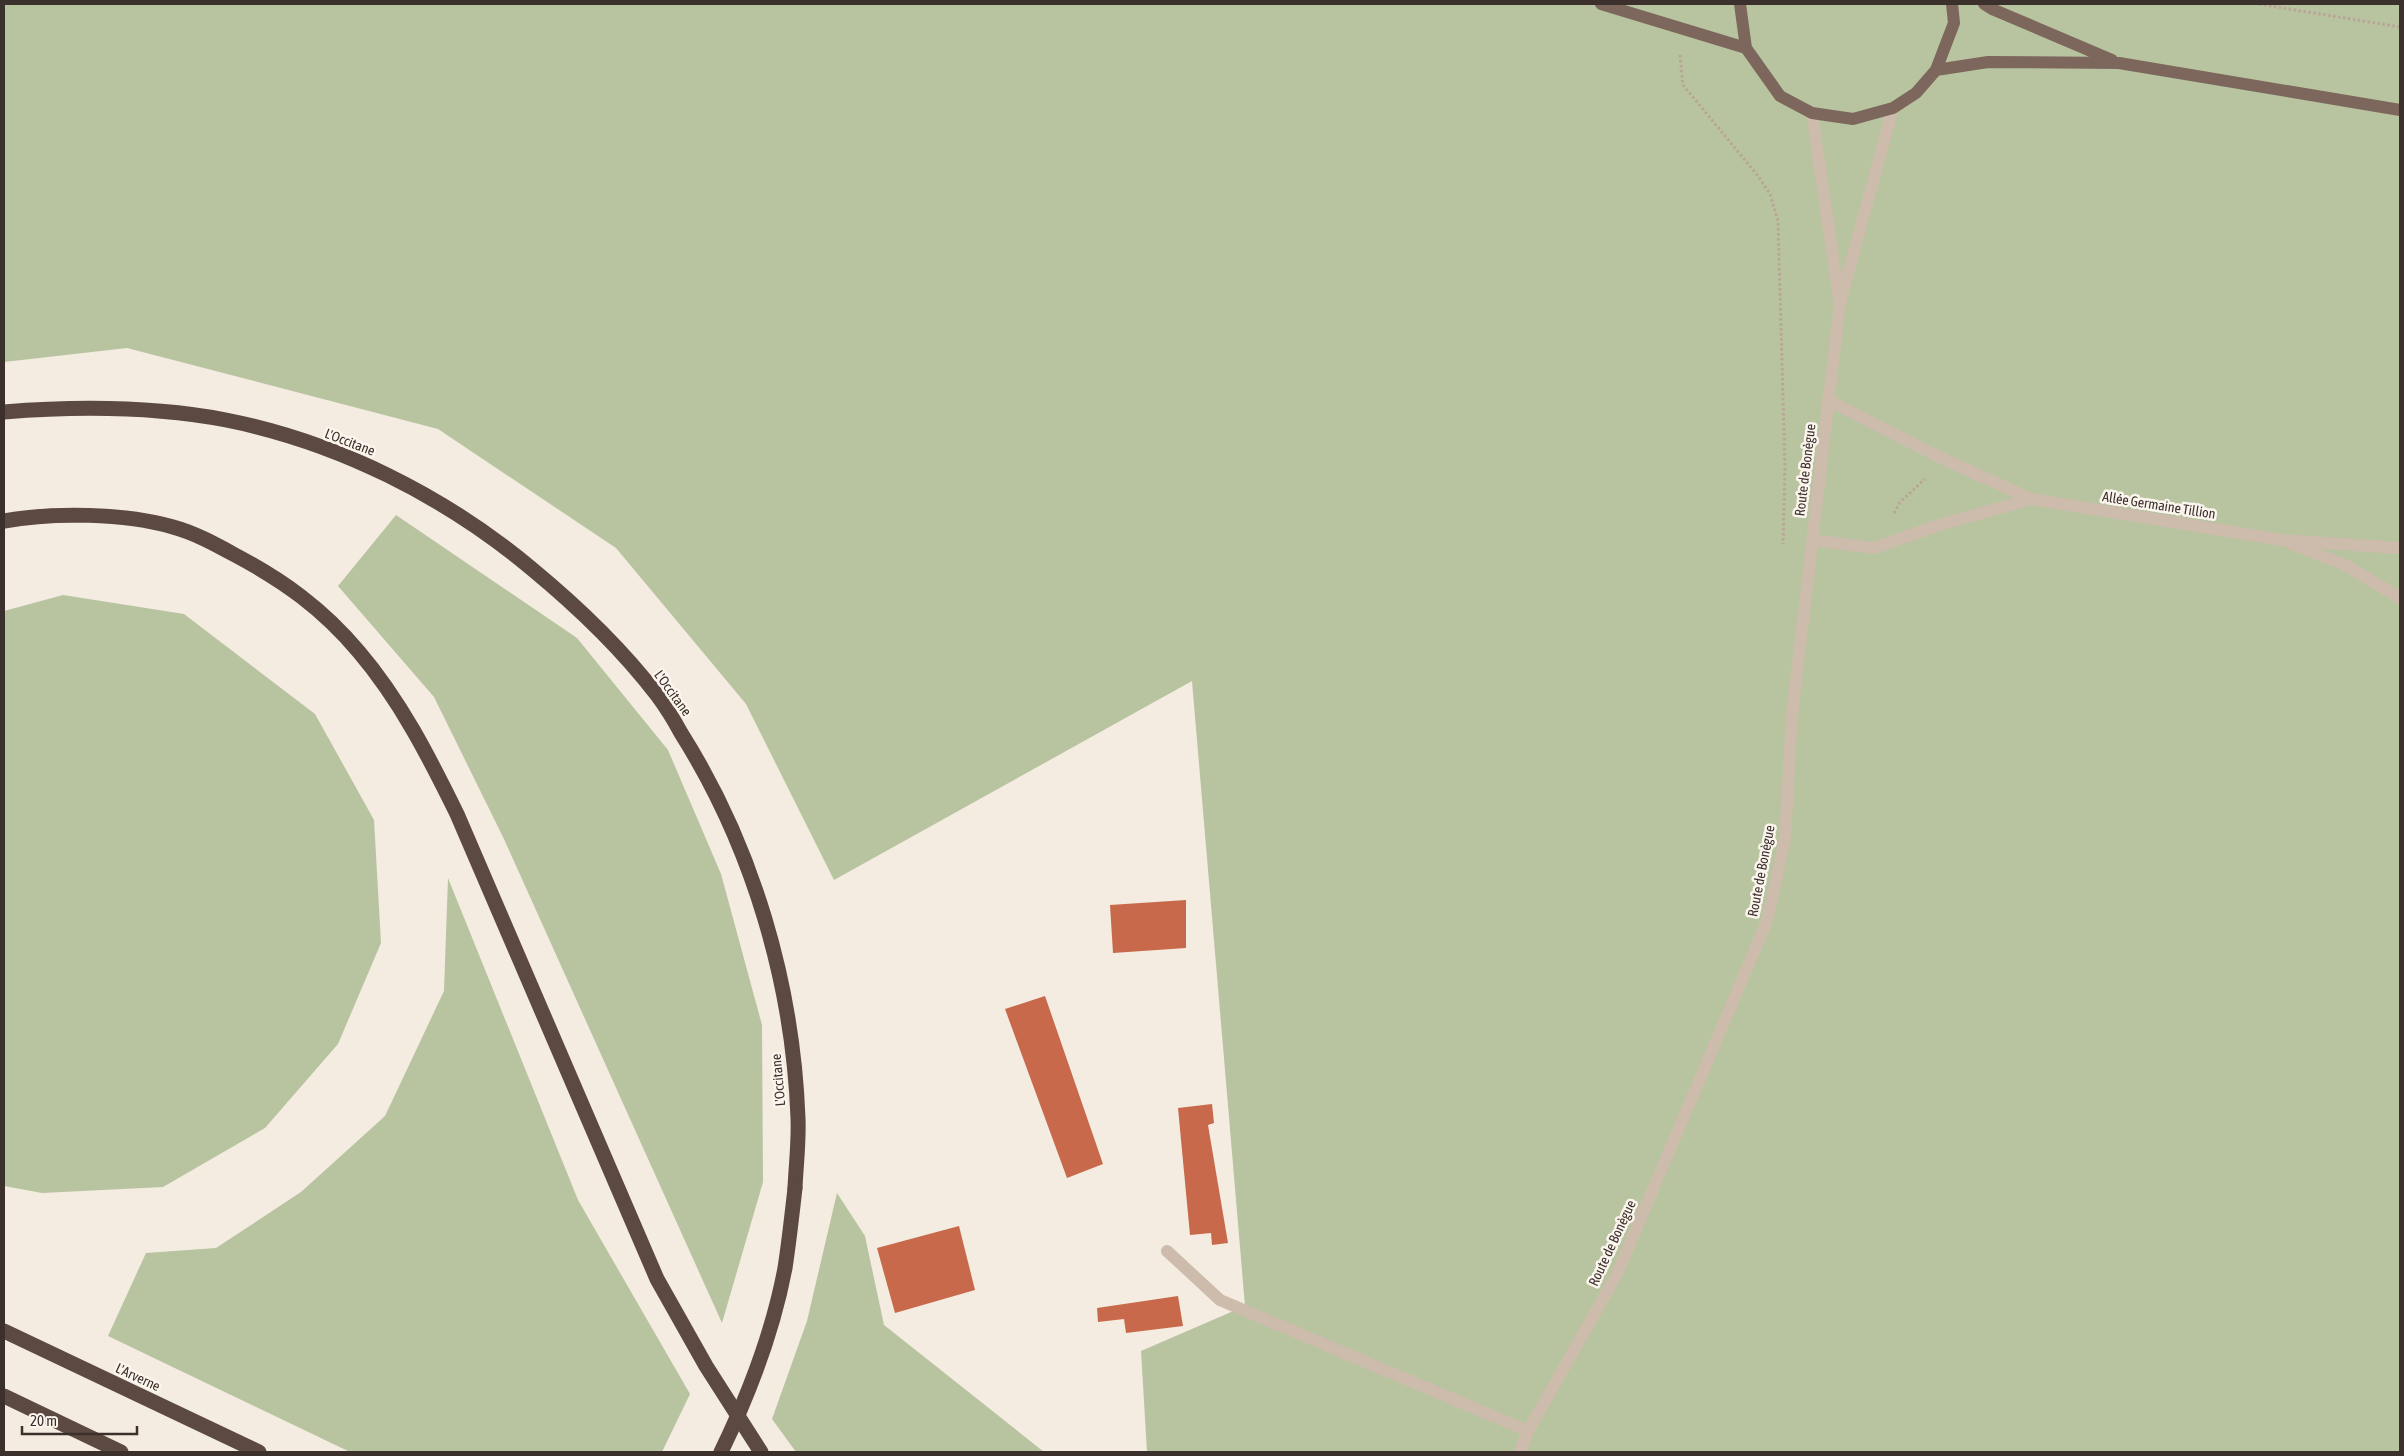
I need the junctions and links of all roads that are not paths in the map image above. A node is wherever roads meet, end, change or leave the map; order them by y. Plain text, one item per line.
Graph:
1 (1601, 4) edge
2 (1740, 4) edge
3 (1952, 4) edge
4 (1984, 4) edge
5 (1746, 48) junction
6 (2119, 63) junction
7 (1936, 70) junction
8 (1893, 108) junction
9 (2400, 110) edge
10 (1812, 113) junction
11 (1840, 304) junction
12 (1828, 400) junction
13 (4, 412) edge
14 (2031, 499) junction
15 (4, 521) edge
16 (1812, 540) junction
17 (2282, 540) junction
18 (2400, 548) edge
19 (2400, 598) edge
20 (1167, 1251) dead end
21 (4, 1331) edge
22 (4, 1396) edge
23 (1528, 1431) junction
24 (121, 1452) edge
25 (259, 1452) edge
26 (721, 1452) edge
27 (761, 1452) edge
28 (1520, 1452) edge

1 - 5 main road
2 - 5 main road
3 - 7 main road
4 - 6 main road
5 - 10 main road
6 - 7 main road
6 - 9 main road
7 - 8 main road
8 - 10 main road
8 - 11 street
10 - 11 street
11 - 12 street, Route de Bonègue
12 - 14 street, Allée Germaine Tillion
12 - 16 street, Route de Bonègue
13 - 26 highway, L'Occitane, bridge
14 - 16 street, Allée Germaine Tillion
14 - 17 street, Allée Germaine Tillion
15 - 27 highway
16 - 23 street, Route de Bonègue
17 - 18 street, Allée Germaine Tillion
17 - 19 street, Allée Germaine Tillion
20 - 23 street
21 - 25 highway, L'Arverne
22 - 24 highway
23 - 28 street, Route de Bonègue

